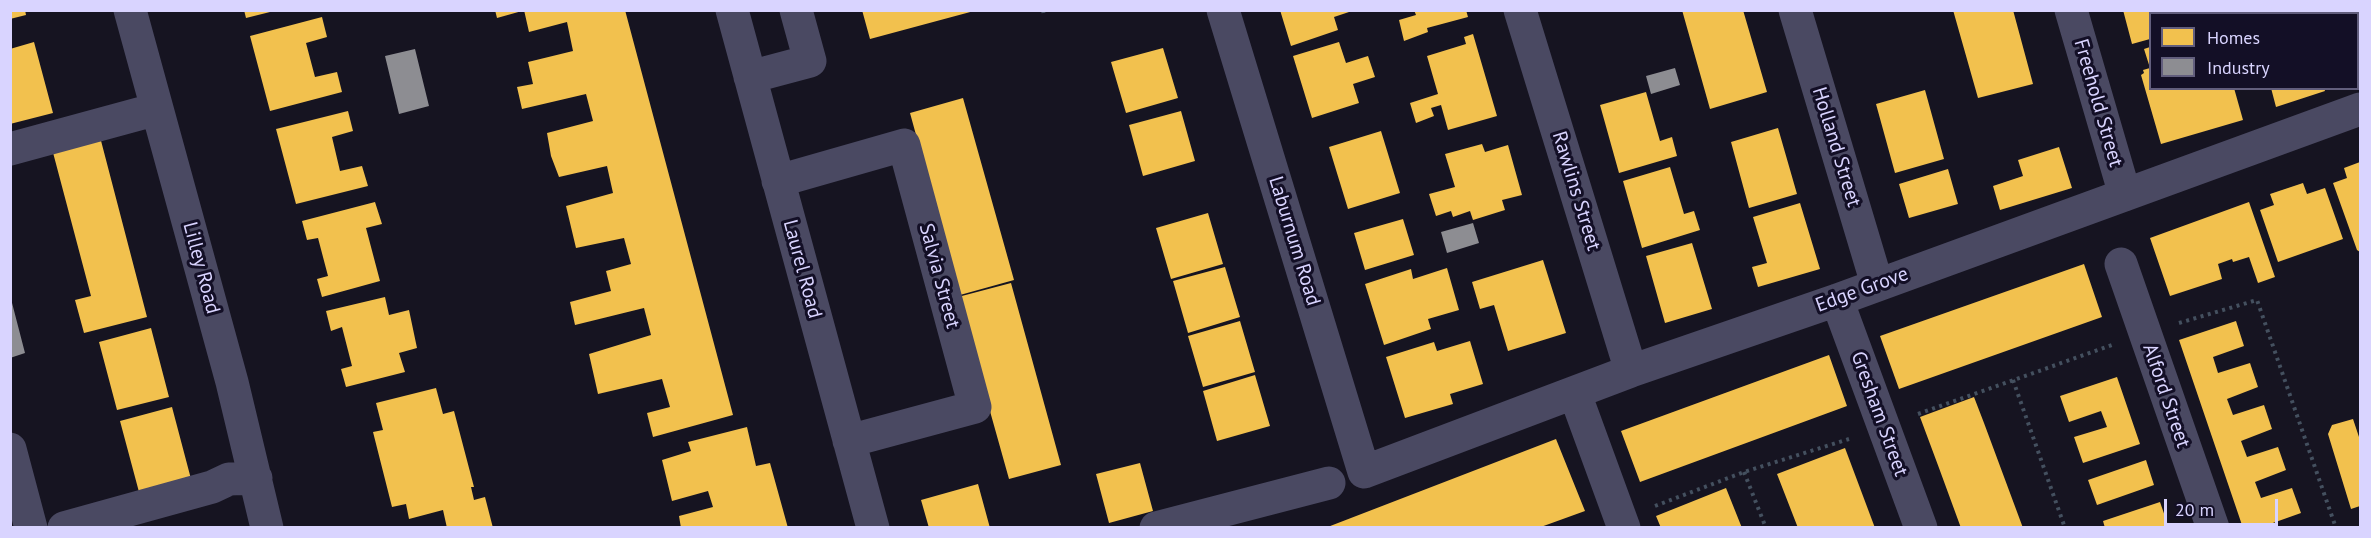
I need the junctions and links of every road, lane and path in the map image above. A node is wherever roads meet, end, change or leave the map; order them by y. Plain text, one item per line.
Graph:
1 (130, 10) edge
2 (732, 10) edge
3 (796, 10) edge
4 (1223, 10) edge
5 (1520, 10) edge
6 (1795, 10) edge
7 (2071, 10) edge
8 (750, 77) junction
9 (2361, 109) edge
10 (157, 110) junction
11 (10, 150) edge
12 (778, 182) junction
13 (2125, 195) junction
14 (2121, 264) dead end
15 (1877, 285) junction
16 (1837, 300) junction
17 (2144, 334) junction
18 (1631, 371) junction
19 (2013, 380) junction
20 (1575, 394) junction
21 (1884, 426) junction
22 (849, 441) junction
23 (10, 449) edge
24 (1364, 472) joint
25 (1744, 472) junction
26 (256, 478) junction
27 (1329, 483) dead end
28 (1622, 522) edge
29 (259, 526) edge
30 (31, 528) edge
31 (64, 528) edge
32 (873, 528) edge
33 (1156, 528) edge
34 (1766, 528) edge
35 (1921, 528) edge
36 (2065, 528) edge
37 (2213, 528) edge
38 (2336, 528) edge

1 - 10 street, Lilley Road
2 - 8 street, Laurel Road
3 - 8 street
4 - 24 street, Laburnum Road
5 - 18 street, Rawlins Street
6 - 15 street, Holland Street
7 - 13 street, Freehold Street
8 - 12 street, Laurel Road
9 - 13 street, Edge Grove
10 - 11 street
10 - 26 street, Lilley Road
12 - 22 street, Laurel Road
12 - 22 street, Salvia Street
13 - 15 street, Edge Grove
14 - 17 street, Alford Street
15 - 16 street, Edge Grove
16 - 18 street, Edge Grove
16 - 21 street, Gresham Street
17 - 19 path
17 - 37 street, Alford Street
17 - 38 path
18 - 20 street, Edge Grove
19 - 21 path
19 - 36 path
20 - 24 street, Edge Grove
20 - 28 street
21 - 25 path
21 - 35 street, Gresham Street
22 - 32 street, Laurel Road
23 - 30 street
25 - 28 path
25 - 34 path
26 - 29 street, Lilley Road
26 - 31 street
27 - 33 street

